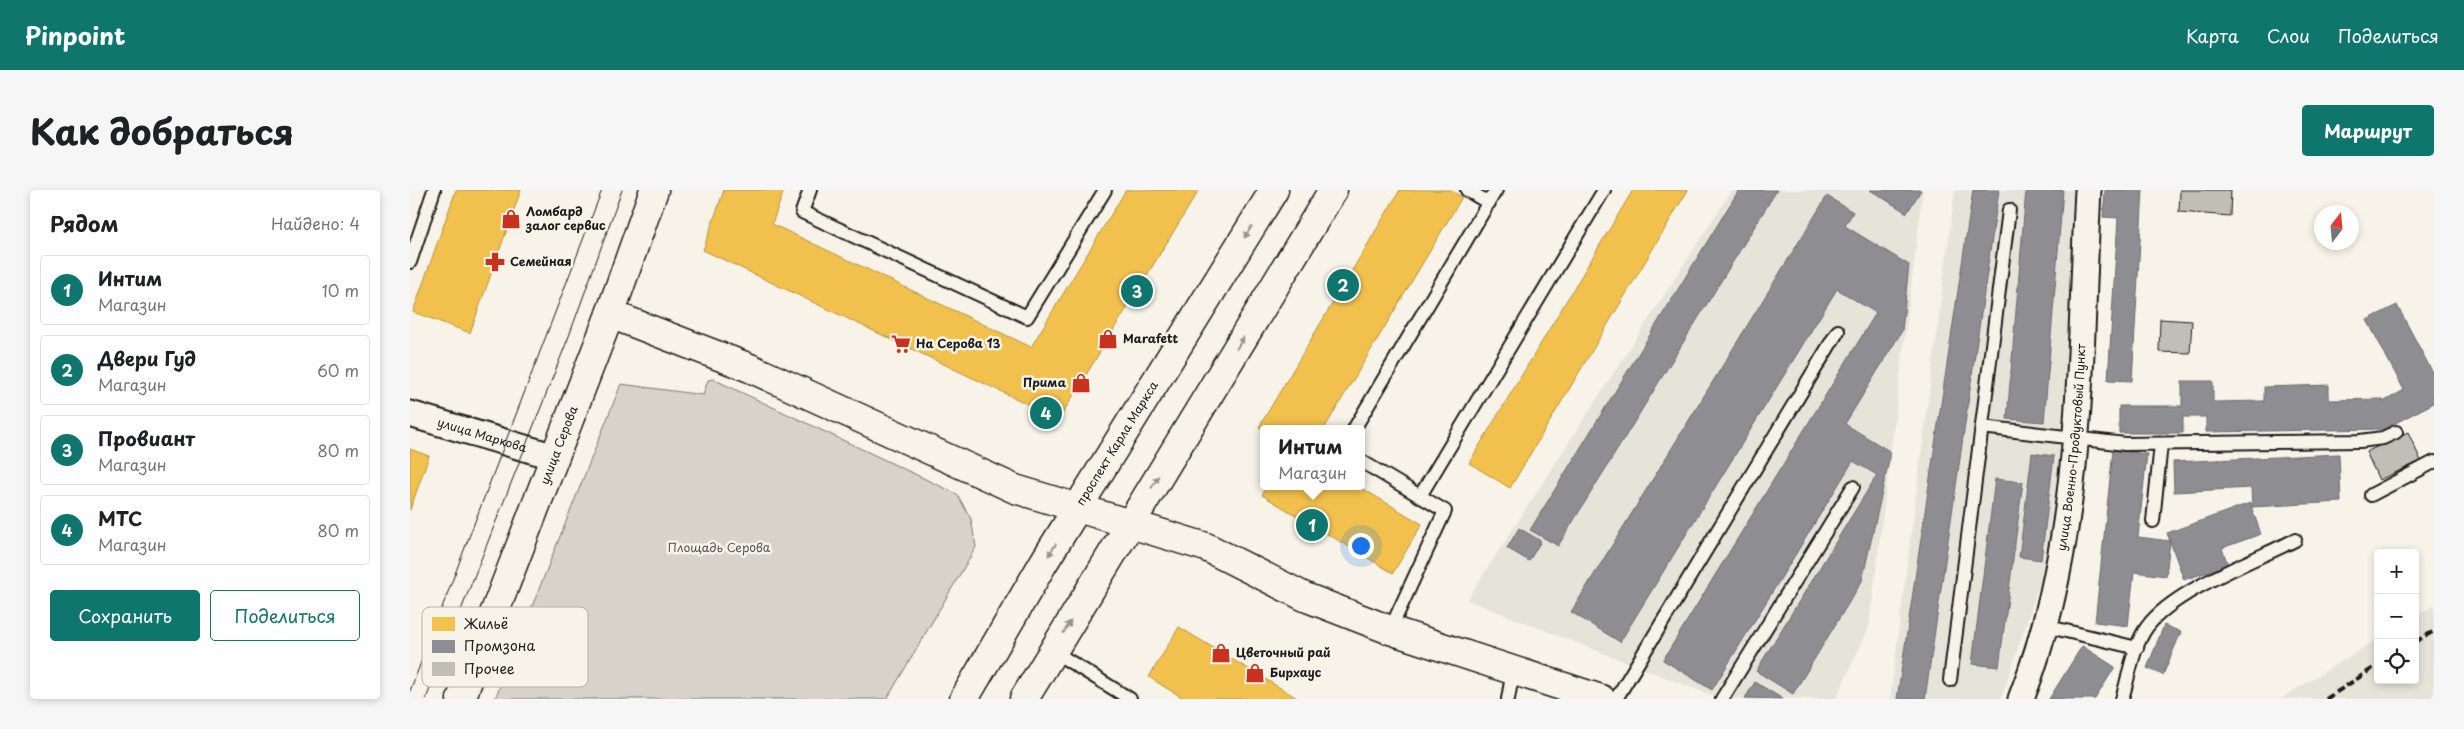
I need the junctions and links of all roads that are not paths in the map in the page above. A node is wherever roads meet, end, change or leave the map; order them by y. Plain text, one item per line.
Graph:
1 (434, 190) edge
2 (654, 190) edge
3 (810, 190) edge
4 (1105, 190) edge
5 (1274, 190) edge
6 (1333, 190) edge
7 (1467, 190) edge
8 (1496, 190) edge
9 (1604, 190) edge
10 (2088, 190) edge
11 (1489, 203) junction
12 (2009, 210) dead end
13 (410, 262) edge
14 (610, 314) junction
15 (1838, 331) dead end
16 (410, 414) edge
17 (1356, 425) edge
18 (1982, 427) junction
19 (2396, 432) dead end
20 (2075, 439) junction
21 (2161, 444) junction
22 (555, 457) junction
23 (2434, 462) edge
24 (1365, 463) edge
25 (1853, 487) dead end
26 (1420, 496) junction
27 (2371, 496) dead end
28 (1078, 508) junction
29 (2153, 521) dead end
30 (1130, 524) junction
31 (2295, 540) dead end
32 (497, 607) edge
33 (2045, 626) junction
34 (1390, 630) junction
35 (2137, 648) junction
36 (1053, 651) junction
37 (1513, 670) junction
38 (1950, 680) dead end
39 (466, 687) edge
40 (1561, 692) edge
41 (461, 699) edge
42 (964, 699) edge
43 (1024, 699) edge
44 (1130, 699) edge
45 (1508, 699) edge
46 (1601, 699) edge
47 (1616, 699) edge
48 (1722, 699) edge
49 (2021, 699) edge
50 (2122, 699) edge

1 - 13 lane
2 - 14 main road, улица Серова
3 - 4 lane
5 -> 28 main road, проспект Карла Маркса
30 -> 6 main road
7 - 11 lane
8 - 11 lane
9 - 26 lane
10 - 20 street, улица Военно-Продуктовый Пункт
11 - 17 lane
12 - 18 lane
14 - 22 main road, улица Серова
14 - 28 main road
15 - 47 lane
16 - 22 street, улица Маркова
18 - 20 lane
18 - 38 lane
19 - 21 lane
20 - 21 lane
20 - 33 street, улица Военно-Продуктовый Пункт
21 - 29 lane
22 - 32 main road, улица Серова
23 - 27 lane
24 - 26 lane
25 - 48 lane
26 - 34 lane
28 - 30 main road
28 -> 42 main road, проспект Карла Маркса
30 - 34 main road
36 -> 30 main road
31 - 35 lane
33 - 35 lane
33 - 49 street, улица Военно-Продуктовый Пункт
34 - 37 main road
35 - 50 lane
36 - 43 main road
36 - 44 lane
37 - 40 main road
37 - 45 lane
39 - 41 main road, улица Серова
40 - 46 main road

